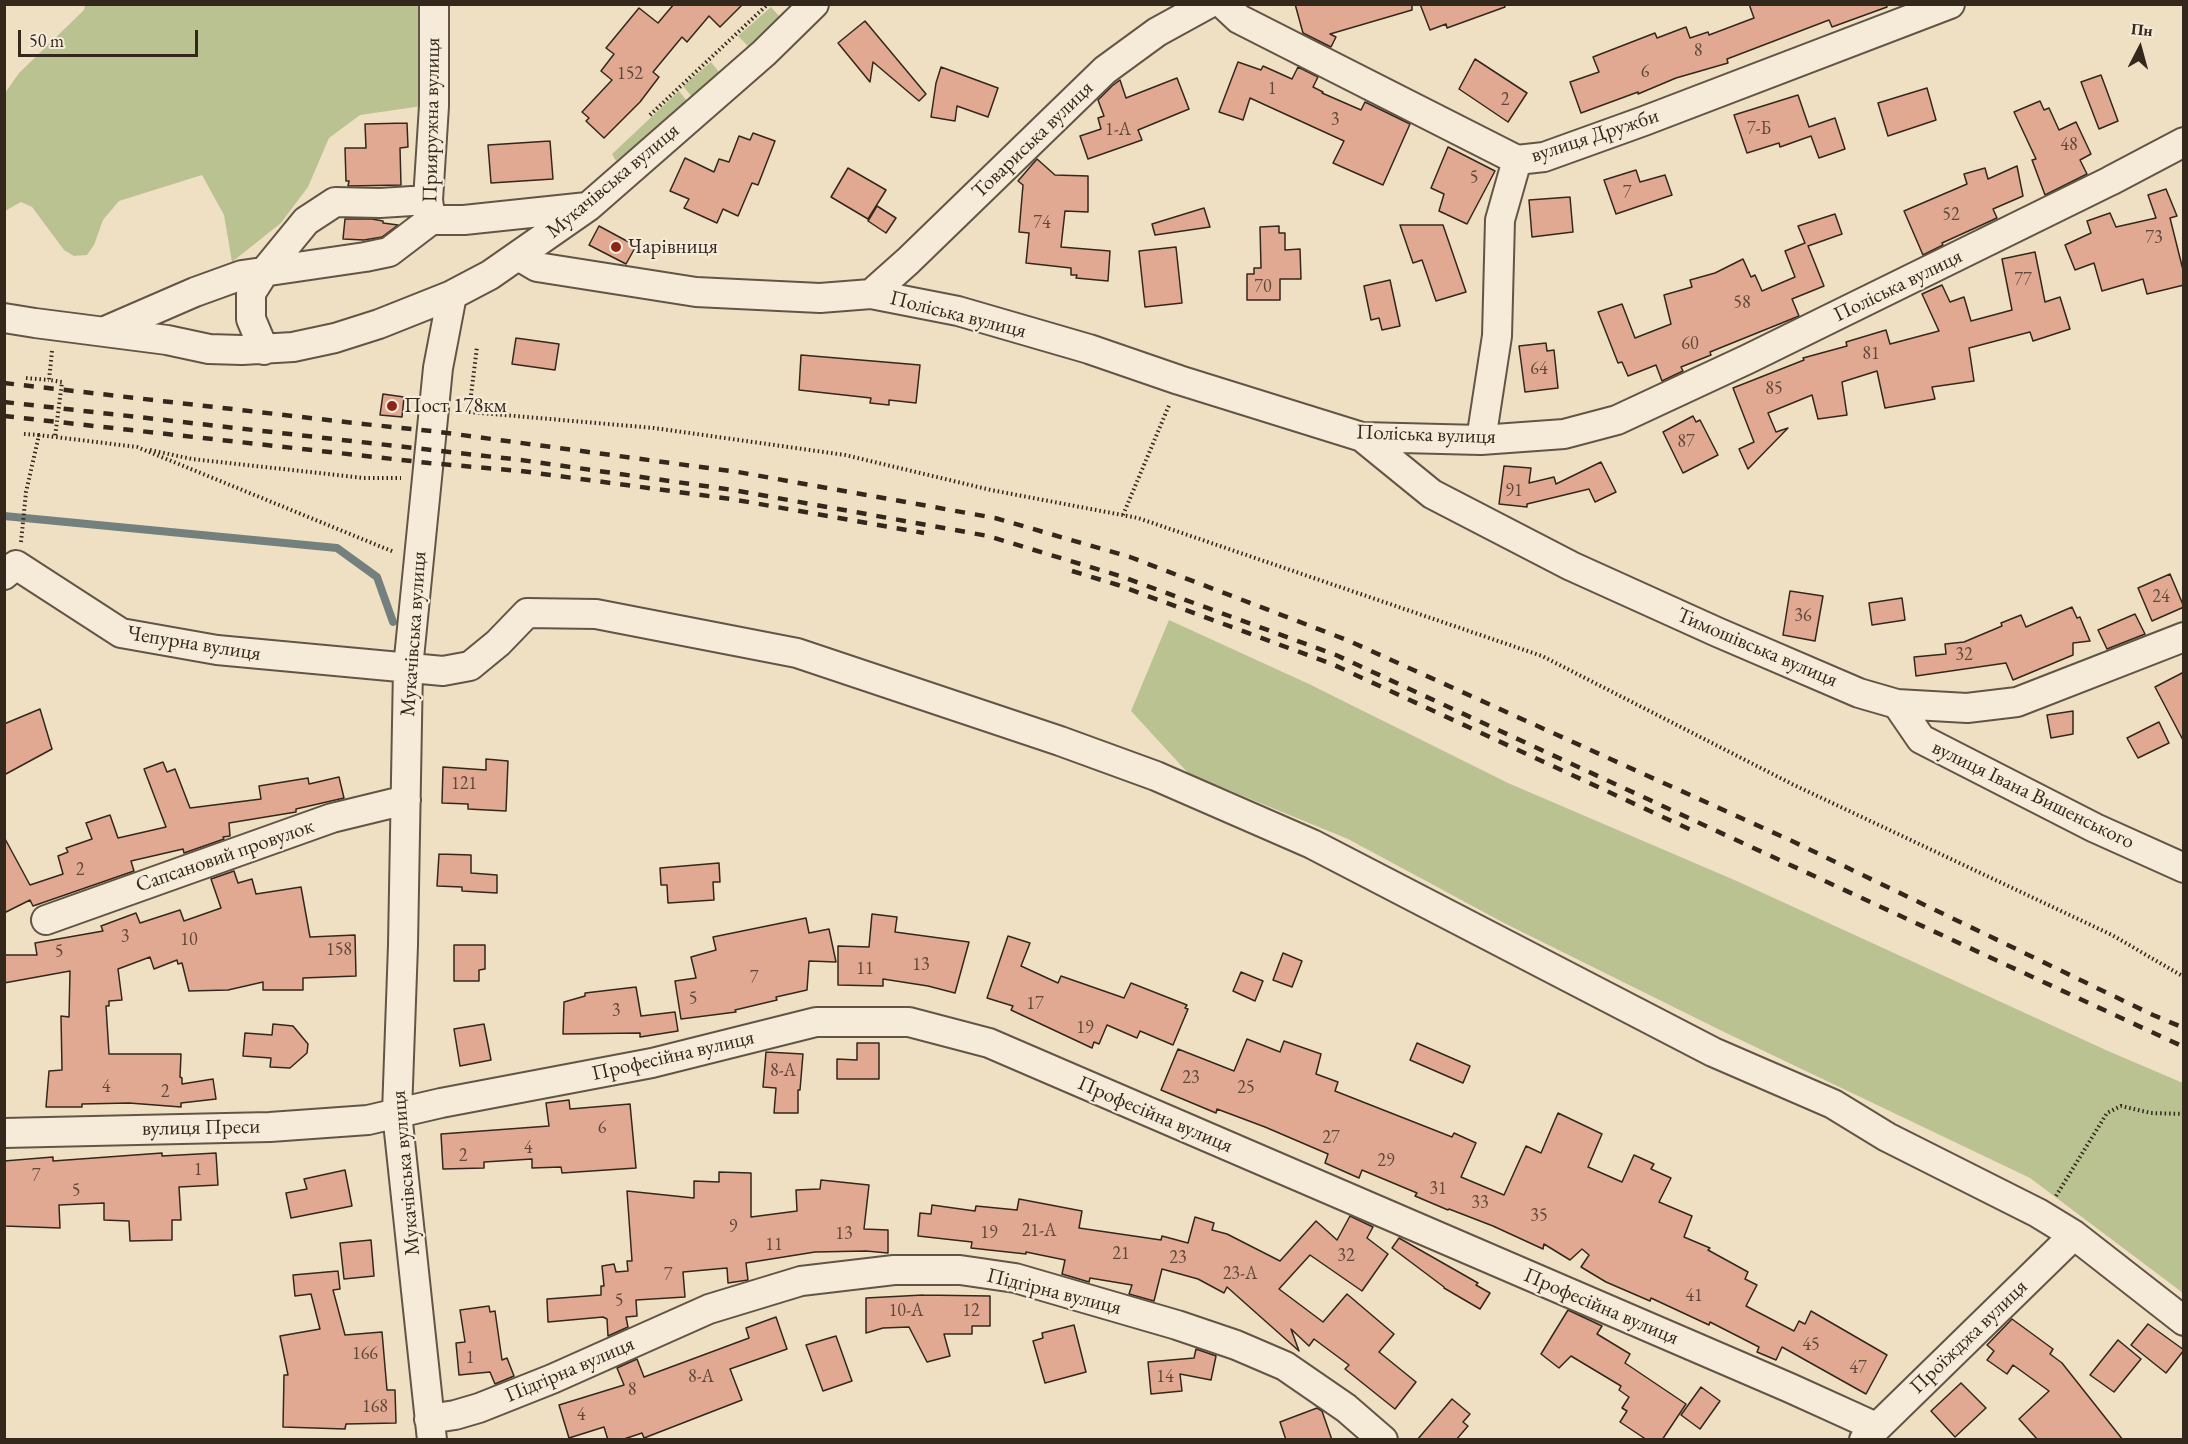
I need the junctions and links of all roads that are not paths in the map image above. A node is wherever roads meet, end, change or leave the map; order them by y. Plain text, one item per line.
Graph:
1 (434, 4) edge
2 (814, 4) edge
3 (1208, 4) edge
4 (1223, 4) edge
5 (1950, 4) edge
6 (2184, 142) edge
7 (1518, 160) junction
8 (589, 206) junction
9 (429, 210) junction
10 (520, 257) junction
11 (265, 271) junction
12 (871, 294) junction
13 (452, 295) junction
14 (4, 318) edge
15 (103, 332) junction
16 (264, 350) junction
17 (1362, 437) junction
18 (1481, 440) junction
19 (8, 566) edge
20 (2184, 637) edge
21 (408, 668) junction
22 (1897, 704) junction
23 (406, 800) junction
24 (2184, 868) edge
25 (46, 920) dead end
26 (397, 1113) junction
27 (4, 1133) edge
28 (2074, 1235) junction
29 (2184, 1320) edge
30 (430, 1429) edge
31 (1870, 1433) edge
32 (1383, 1440) edge

1 - 9 street, Прияружна вулиця
2 - 8 street, Мукачівська вулиця
3 - 12 street, Товариська вулиця
4 - 7 street, вулиця Дружби
5 - 7 street, вулиця Дружби
6 - 18 street, Поліська вулиця
7 - 18 street
8 - 9 street, Прияружна вулиця
8 - 10 street, Мукачівська вулиця
9 - 11 street
9 - 11 street
10 - 12 street, Поліська вулиця
10 - 13 street, Мукачівська вулиця
11 - 15 street
11 - 16 street
12 - 17 street, Поліська вулиця
13 - 16 street
13 - 21 street, Мукачівська вулиця
14 - 15 street
15 - 16 street
17 - 18 street, Поліська вулиця
17 - 22 street, Тимошівська вулиця
19 - 21 street, Чепурна вулиця
20 - 22 street, Тимошівська вулиця
21 - 23 street, Мукачівська вулиця
21 - 28 street, Чепурна вулиця
22 - 24 street, вулиця Івана Вишенського
23 - 25 street, Сапсановий провулок
23 - 26 street, Мукачівська вулиця
26 - 27 street, вулиця Преси
26 - 30 street, Мукачівська вулиця
26 - 31 street, Професійна вулиця
28 - 29 street, Чепурна вулиця
28 - 31 street, Проїжджа вулиця
30 - 32 street, Підгірна вулиця

